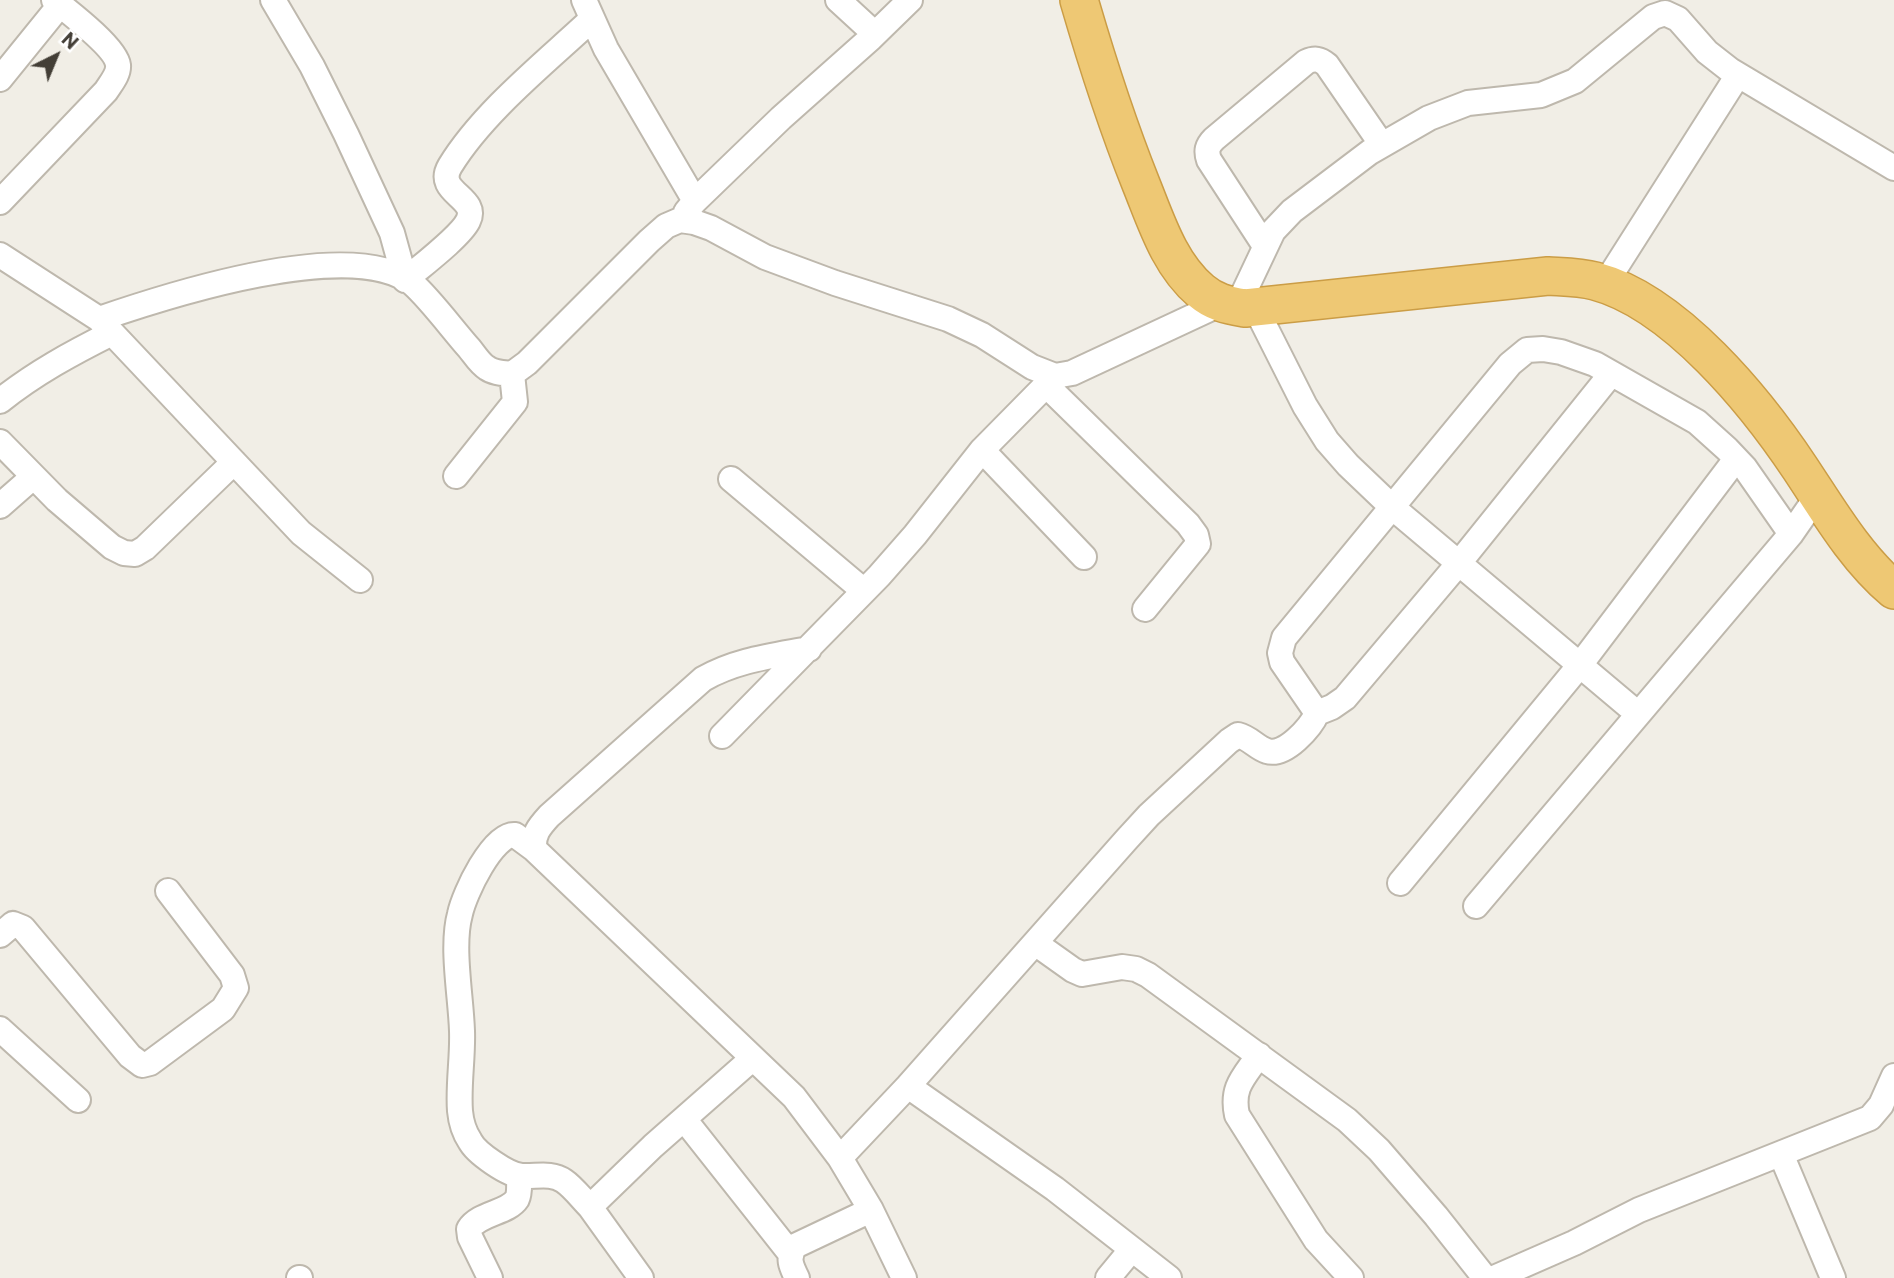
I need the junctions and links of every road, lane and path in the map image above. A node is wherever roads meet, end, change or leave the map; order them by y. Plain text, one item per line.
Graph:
1 (273, 0) edge
2 (838, 0) edge
3 (910, 0) edge
4 (1079, 0) edge
5 (57, 2) edge
6 (588, 9) edge
7 (875, 34) junction
8 (1738, 75) junction
9 (0, 79) edge
10 (1382, 145) junction
11 (1894, 168) edge
12 (695, 201) junction
13 (0, 202) edge
14 (680, 220) junction
15 (1265, 246) junction
16 (0, 255) edge
17 (405, 280) junction
18 (1605, 284) junction
19 (1237, 306) junction
20 (105, 326) junction
21 (512, 374) junction
22 (1611, 374) junction
23 (1051, 380) junction
24 (0, 401) edge
25 (0, 442) edge
26 (982, 450) junction
27 (1736, 459) junction
28 (234, 463) junction
29 (456, 476) dead end
30 (33, 477) junction
31 (731, 480) dead end
32 (1818, 495) junction
33 (0, 506) edge
34 (1392, 507) junction
35 (1791, 534) junction
36 (1084, 557) dead end
37 (1459, 563) junction
38 (360, 580) dead end
39 (1894, 590) edge
40 (864, 591) junction
41 (1145, 609) dead end
42 (809, 649) junction
43 (1580, 665) junction
44 (1317, 713) junction
45 (1638, 713) junction
46 (722, 736) dead end
47 (534, 849) junction
48 (1400, 883) dead end
49 (168, 891) dead end
50 (1475, 906) dead end
51 (0, 935) edge
52 (1035, 943) junction
53 (0, 1029) edge
54 (1259, 1055) junction
55 (753, 1058) junction
56 (1894, 1076) edge
57 (908, 1086) junction
58 (78, 1100) dead end
59 (684, 1119) junction
60 (1781, 1154) junction
61 (841, 1158) junction
62 (519, 1176) junction
63 (590, 1207) junction
64 (871, 1210) junction
65 (1132, 1249) junction
66 (790, 1253) junction
67 (490, 1278) edge
68 (641, 1278) edge
69 (797, 1278) edge
70 (904, 1278) edge
71 (1108, 1278) edge
72 (1169, 1278) edge
73 (1351, 1278) edge
74 (1485, 1278) edge
75 (1494, 1278) edge
76 (1833, 1278) edge

1 - 17 street
2 - 7 street
3 - 7 street
4 - 19 highway
5 - 9 street
5 - 13 street
6 - 12 street
6 - 17 street
7 - 12 street
8 - 10 street
8 - 11 street
8 - 18 street
10 - 15 street
10 - 15 street
12 - 14 street
14 - 21 street
14 - 23 street
15 - 19 street
16 - 20 street
17 - 20 street
17 - 21 street
18 - 19 highway
18 - 32 highway
19 - 23 street
19 - 34 street
20 - 24 street
20 - 28 street
21 - 29 street
22 - 27 street
22 - 34 street
22 - 37 street
23 - 26 street
23 - 41 street
25 - 30 street
26 - 36 street
26 - 40 street
27 - 35 street
27 - 43 street
28 - 30 street
28 - 38 street
30 - 33 street
31 - 40 street
32 - 35 street
32 - 39 highway
34 - 37 street
34 - 44 street
35 - 45 street
37 - 43 street
37 - 44 street
40 - 42 street
42 - 46 street
42 - 47 street
43 - 45 street
43 - 48 street
44 - 52 street
45 - 50 street
47 - 55 street
47 - 62 street
49 - 51 street
52 - 54 street
52 - 57 street
53 - 58 street
54 - 73 street
54 - 74 street
55 - 59 street
55 - 61 street
56 - 60 street
57 - 61 street
57 - 65 street
59 - 63 street
59 - 66 street
60 - 75 street
60 - 76 street
61 - 64 street
62 - 63 street
62 - 67 street
63 - 68 street
64 - 66 street
64 - 70 street
65 - 71 street
65 - 72 street
66 - 69 street

